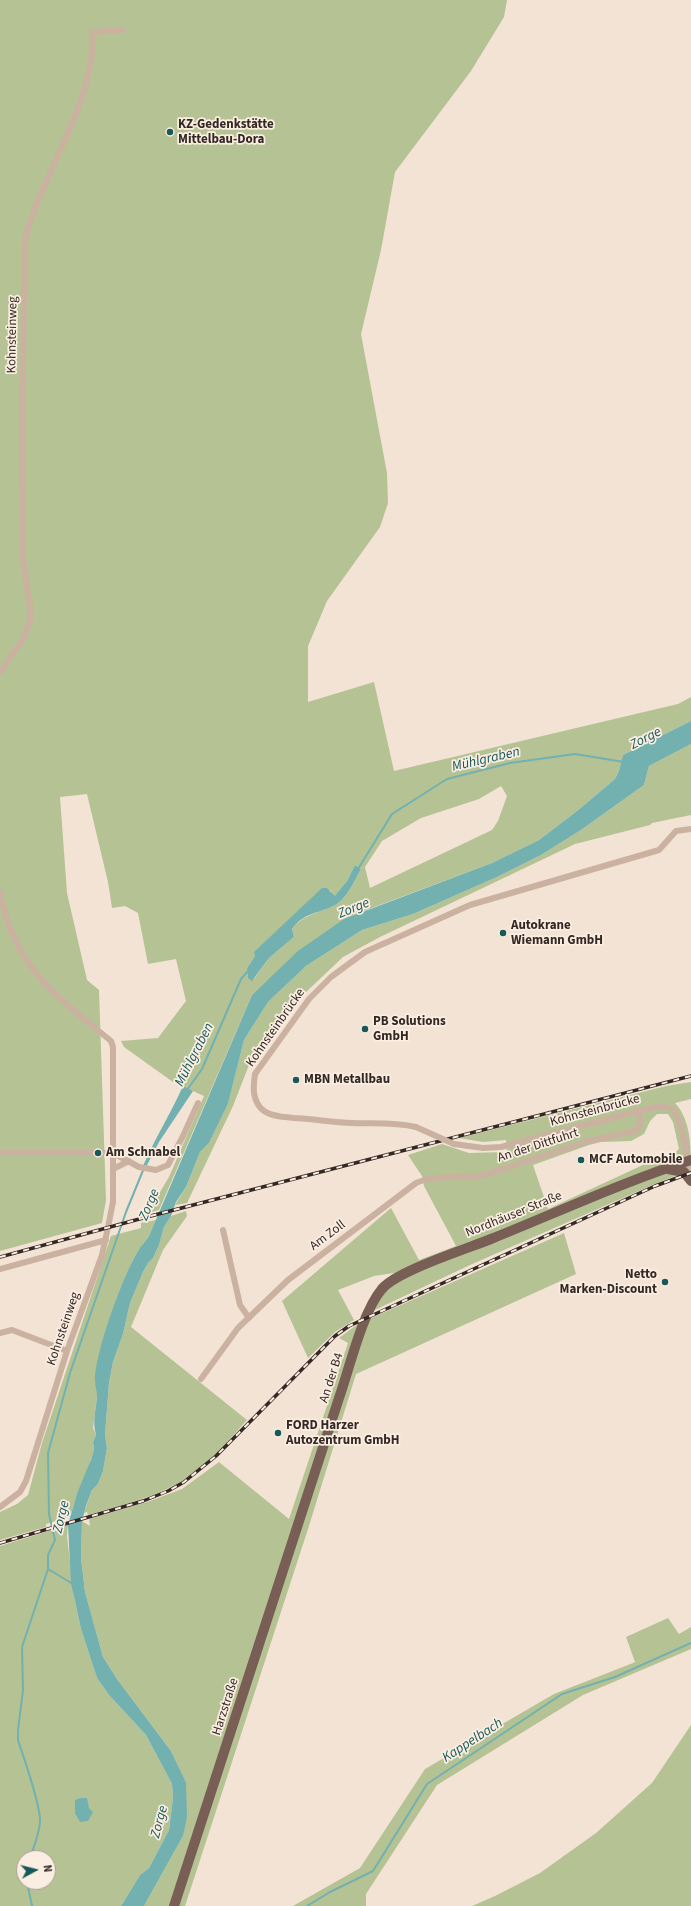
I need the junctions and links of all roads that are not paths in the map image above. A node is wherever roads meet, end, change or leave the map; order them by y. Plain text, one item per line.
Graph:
1 (122, 30) dead end
2 (0, 672) edge
3 (691, 829) edge
4 (0, 892) edge
5 (198, 1103) dead end
6 (639, 1111) junction
7 (0, 1153) edge
8 (113, 1153) junction
9 (129, 1161) junction
10 (689, 1161) edge
11 (113, 1169) junction
12 (666, 1169) junction
13 (425, 1179) joint
14 (691, 1180) edge
15 (223, 1230) dead end
16 (106, 1240) junction
17 (0, 1269) edge
18 (366, 1317) joint
19 (249, 1318) junction
20 (0, 1333) edge
21 (67, 1351) junction
22 (201, 1379) dead end
23 (0, 1507) edge
24 (301, 1515) joint
25 (174, 1906) edge

1 - 2 street, Kohnsteinweg
3 - 6 street, Kohnsteinbrücke, bridge
4 - 8 street, Kohnsteinweg
5 - 9 street
6 - 10 street, Kohnsteinbrücke
6 - 13 street, An der Dittfuhrt
7 - 8 street
8 - 9 street
8 - 11 street, Kohnsteinweg
9 - 11 street
10 - 12 main road, Nordhäuser Straße
10 - 14 street
11 - 16 street, Kohnsteinweg
12 - 14 main road
12 - 18 main road, Nordhäuser Straße
13 - 19 street, Am Zoll
15 - 19 street
16 - 17 street
16 - 21 street, Kohnsteinweg
18 - 24 main road, An der B4
19 - 22 street, Am Zoll
20 - 21 street
21 - 23 street, Kohnsteinweg
24 - 25 main road, Harzstraße

